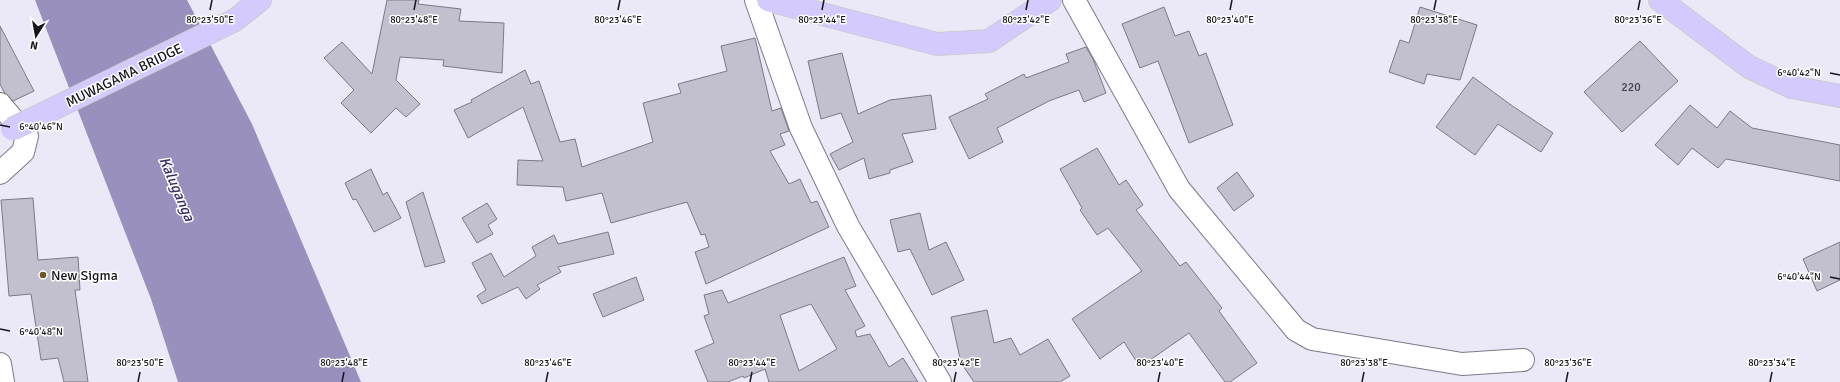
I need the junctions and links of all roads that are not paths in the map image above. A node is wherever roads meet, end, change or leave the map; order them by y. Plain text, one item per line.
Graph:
1 (260, 0) edge
2 (756, 0) edge
3 (768, 0) edge
4 (1050, 0) edge
5 (1074, 0) edge
6 (1660, 0) edge
7 (1840, 96) edge
8 (0, 104) edge
9 (6, 132) edge
10 (0, 173) edge
11 (1522, 360) dead end
12 (0, 364) edge
13 (3, 382) edge
14 (940, 382) edge

1 - 9 main road, MUWAGAMA BRIDGE, bridge
2 - 14 street
3 - 4 main road
5 - 11 street
6 - 7 main road
8 - 10 street
12 - 13 street

